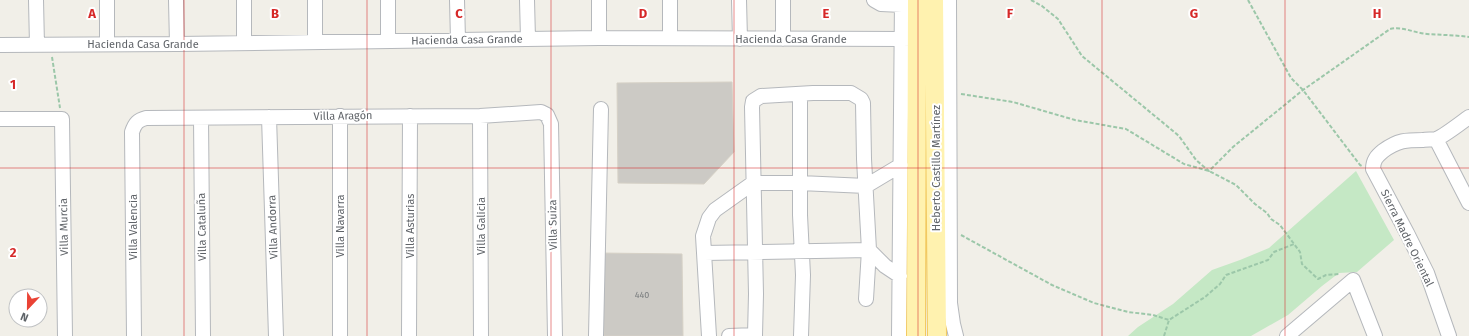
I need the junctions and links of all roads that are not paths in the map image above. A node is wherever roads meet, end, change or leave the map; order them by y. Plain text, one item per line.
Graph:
1 (36, 0) edge
2 (106, 0) edge
3 (176, 0) edge
4 (244, 0) edge
5 (315, 0) edge
6 (388, 0) edge
7 (457, 0) edge
8 (527, 0) edge
9 (599, 0) edge
10 (670, 0) edge
11 (739, 0) edge
12 (783, 0) edge
13 (874, 0) edge
14 (934, 0) edge
15 (949, 0) edge
16 (907, 2) edge
17 (599, 38) junction
18 (670, 38) junction
19 (528, 39) junction
20 (740, 39) junction
21 (783, 39) junction
22 (926, 39) junction
23 (458, 40) junction
24 (388, 41) junction
25 (315, 42) junction
26 (244, 43) junction
27 (107, 44) junction
28 (177, 44) junction
29 (0, 45) edge
30 (44, 45) junction
31 (800, 94) junction
32 (601, 109) dead end
33 (547, 115) joint
34 (340, 116) junction
35 (410, 116) junction
36 (480, 116) junction
37 (269, 117) junction
38 (1469, 117) edge
39 (202, 118) junction
40 (0, 119) edge
41 (138, 120) joint
42 (1436, 139) junction
43 (901, 165) junction
44 (753, 183) junction
45 (800, 183) junction
46 (866, 186) junction
47 (1469, 203) edge
48 (869, 250) junction
49 (754, 252) junction
50 (802, 252) junction
51 (704, 254) junction
52 (900, 276) junction
53 (866, 299) dead end
54 (1295, 334) edge
55 (65, 336) edge
56 (134, 336) edge
57 (204, 336) edge
58 (276, 336) edge
59 (340, 336) edge
60 (409, 336) edge
61 (481, 336) edge
62 (555, 336) edge
63 (596, 336) edge
64 (709, 336) edge
65 (729, 336) edge
66 (801, 336) edge
67 (899, 336) edge
68 (917, 336) edge
69 (938, 336) edge
70 (956, 336) edge
71 (1375, 336) edge
72 (1449, 336) edge

1 - 30 street
2 - 27 street
3 - 28 street
4 - 26 street
5 - 25 street
6 - 24 street
7 - 23 street
8 - 19 street
9 - 17 street
10 - 18 street
11 - 20 street
12 - 21 street
13 - 16 street
14 - 22 main road, Heberto Castillo Martínez
15 - 22 street
16 - 22 main road, Heberto Castillo Martínez
17 - 18 street, Hacienda Casa Grande
17 - 19 street, Hacienda Casa Grande
18 - 20 street, Hacienda Casa Grande
19 - 23 street, Hacienda Casa Grande
20 - 21 street, Hacienda Casa Grande
21 - 22 street, Hacienda Casa Grande
22 - 43 street
22 - 68 main road, Heberto Castillo Martínez
22 - 69 main road, Heberto Castillo Martínez
22 - 70 street
23 - 24 street, Hacienda Casa Grande
24 - 25 street, Hacienda Casa Grande
25 - 26 street, Hacienda Casa Grande
26 - 28 street, Hacienda Casa Grande
27 - 28 street, Hacienda Casa Grande
27 - 30 street, Hacienda Casa Grande
29 - 30 street, Hacienda Casa Grande
31 - 44 street
31 - 45 street
31 - 46 street
32 - 63 street
33 - 36 street, Villa Aragón
33 - 62 street, Villa Suiza
34 - 35 street, Villa Aragón
34 - 37 street, Villa Aragón
34 - 59 street, Villa Navarra
35 - 36 street, Villa Aragón
35 - 60 street, Villa Asturias
36 - 61 street, Villa Galicia
37 - 39 street, Villa Aragón
37 - 58 street, Villa Andorra
38 - 42 street
39 - 41 street, Villa Aragón
39 - 57 street, Villa Cataluña
40 - 55 street, Villa Murcia
41 - 56 street, Villa Valencia
42 - 47 street
42 - 72 street, Sierra Madre Oriental
43 - 46 street
43 - 52 street
44 - 45 street
44 - 49 street
44 - 51 street
45 - 46 street
45 - 50 street
46 - 48 street
48 - 50 street
48 - 52 street
48 - 53 street
49 - 50 street
49 - 51 street
49 - 65 street
50 - 66 street
51 - 64 street
52 - 67 street
54 - 71 street
68 - 69 street

